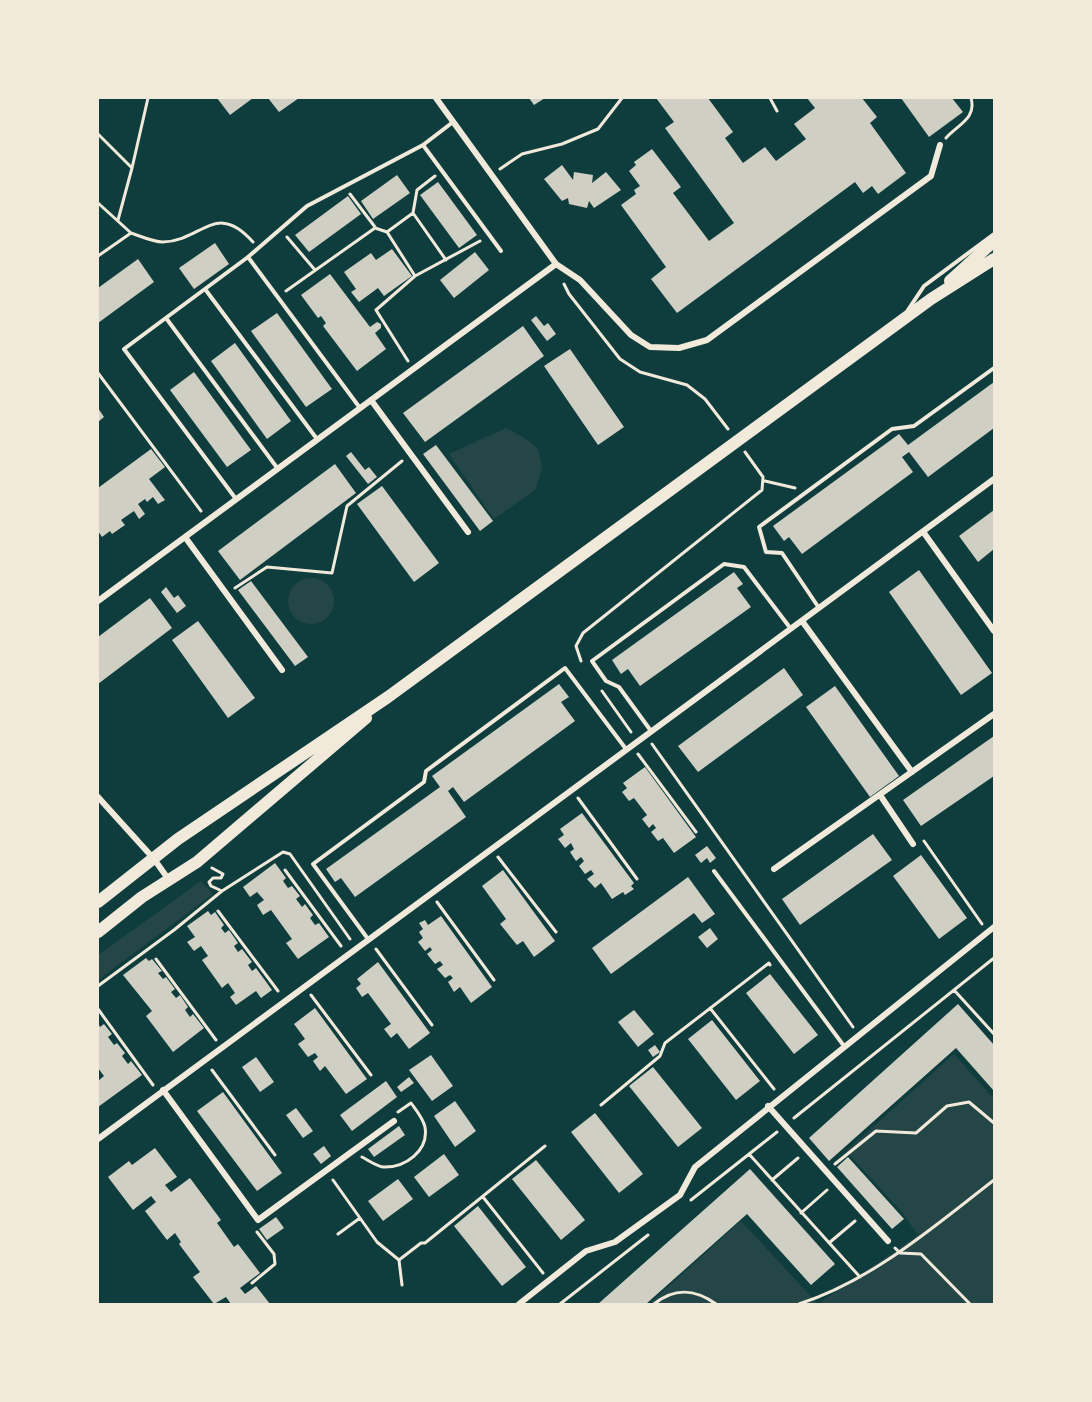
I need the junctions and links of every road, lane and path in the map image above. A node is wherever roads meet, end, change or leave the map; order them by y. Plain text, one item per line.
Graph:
1 (148, 98) edge
2 (436, 98) edge
3 (621, 98) edge
4 (770, 98) edge
5 (971, 98) edge
6 (777, 111) dead end
7 (453, 122) junction
8 (98, 134) edge
9 (423, 145) junction
10 (940, 145) joint
11 (132, 168) junction
12 (442, 171) junction
13 (492, 176) junction
14 (344, 185) junction
15 (98, 203) edge
16 (413, 213) junction
17 (118, 220) junction
18 (375, 228) junction
19 (280, 229) junction
20 (387, 232) junction
21 (130, 233) junction
22 (994, 234) edge
23 (489, 236) junction
24 (994, 241) edge
25 (258, 248) junction
26 (501, 251) dead end
27 (98, 256) edge
28 (248, 257) junction
29 (994, 259) edge
30 (446, 260) junction
31 (556, 264) junction
32 (315, 270) junction
33 (415, 276) junction
34 (205, 289) junction
35 (277, 297) junction
36 (931, 299) junction
37 (166, 318) junction
38 (902, 320) junction
39 (994, 368) edge
40 (413, 369) junction
41 (98, 373) edge
42 (371, 400) junction
43 (360, 408) junction
44 (318, 440) junction
45 (410, 454) junction
46 (278, 469) junction
47 (994, 479) edge
48 (809, 490) junction
49 (236, 500) junction
50 (208, 520) junction
51 (468, 532) dead end
52 (924, 532) junction
53 (185, 537) junction
54 (226, 593) junction
55 (98, 602) edge
56 (819, 608) junction
57 (802, 621) junction
58 (791, 629) junction
59 (994, 631) edge
60 (585, 666) dead end
61 (282, 670) dead end
62 (598, 685) dead end
63 (388, 697) junction
64 (994, 714) edge
65 (648, 733) junction
66 (632, 745) junction
67 (912, 772) junction
68 (571, 789) junction
69 (880, 795) junction
70 (98, 797) edge
71 (696, 832) dead end
72 (913, 844) joint
73 (492, 848) junction
74 (154, 859) junction
75 (197, 862) junction
76 (774, 869) dead end
77 (285, 870) dead end
78 (714, 871) dead end
79 (637, 879) dead end
80 (169, 880) junction
81 (222, 891) junction
82 (431, 893) junction
83 (98, 902) edge
84 (218, 911) dead end
85 (994, 927) edge
86 (98, 932) edge
87 (556, 932) dead end
88 (988, 932) junction
89 (368, 939) junction
90 (356, 948) junction
91 (347, 955) junction
92 (156, 959) dead end
93 (775, 970) dead end
94 (494, 980) dead end
95 (98, 986) edge
96 (305, 986) junction
97 (954, 990) dead end
98 (285, 1001) junction
99 (710, 1008) junction
100 (98, 1009) edge
101 (432, 1025) dead end
102 (994, 1034) edge
103 (859, 1035) junction
104 (844, 1046) junction
105 (221, 1047) junction
106 (204, 1060) junction
107 (371, 1076) dead end
108 (161, 1092) junction
109 (780, 1097) junction
110 (601, 1105) dead end
111 (768, 1106) junction
112 (394, 1121) joint
113 (994, 1123) edge
114 (98, 1139) edge
115 (545, 1146) dead end
116 (807, 1150) junction
117 (352, 1152) junction
118 (749, 1154) dead end
119 (275, 1155) dead end
120 (326, 1171) junction
121 (826, 1172) junction
122 (772, 1180) junction
123 (994, 1180) edge
124 (836, 1182) junction
125 (483, 1197) junction
126 (801, 1213) junction
127 (863, 1214) junction
128 (360, 1218) junction
129 (258, 1220) junction
130 (338, 1234) dead end
131 (888, 1241) joint
132 (829, 1243) junction
133 (900, 1253) junction
134 (399, 1260) junction
135 (860, 1277) junction
136 (549, 1281) junction
137 (252, 1283) dead end
138 (402, 1285) dead end
139 (519, 1305) edge
140 (654, 1305) edge
141 (716, 1305) edge
142 (799, 1305) edge
143 (970, 1305) edge

1 - 11 path
2 - 7 street
3 - 13 path
4 - 6 path
5 - 10 path
7 - 9 lane
7 - 13 street
8 - 11 path
9 - 12 lane
9 - 14 lane
10 - 31 street
11 - 17 path
12 - 16 path
12 - 23 lane
13 - 31 street
14 - 18 path
14 - 19 lane
15 - 17 path
16 - 20 path
16 - 30 path
17 - 21 path
18 - 20 path
18 - 32 path
19 - 25 lane
19 - 32 path
20 - 33 path
21 - 25 path
21 - 27 path
22 - 38 lane
23 - 26 lane
23 - 30 path
24 - 36 main road
25 - 28 lane
28 - 34 lane
28 - 35 lane
29 - 36 main road
30 - 33 path
31 - 40 street
32 - 35 path
33 - 40 path
34 - 37 lane
34 - 44 lane
35 - 43 lane
36 - 38 main road
37 - 46 lane
37 - 49 lane
38 - 63 main road
39 - 48 lane
40 - 42 street
41 - 50 path
42 - 43 street
42 - 45 street
43 - 44 street
44 - 46 street
45 - 51 street
45 - 54 path
46 - 49 street
47 - 52 street
48 - 56 lane
48 - 60 path
49 - 50 street
50 - 53 street
52 - 56 street
52 - 59 street
53 - 54 street
53 - 55 street
54 - 61 street
56 - 57 street
57 - 58 street
57 - 67 street
58 - 65 street
58 - 65 lane
62 - 66 path
63 - 74 main road
63 - 75 main road
64 - 67 street
65 - 66 street
65 - 103 path
66 - 68 street
66 - 71 path
66 - 89 lane
67 - 69 street
68 - 73 street
68 - 79 path
69 - 72 street
69 - 76 street
70 - 74 street
72 - 88 path
73 - 82 street
73 - 87 path
74 - 80 street
74 - 83 main road
75 - 80 main road
75 - 81 path
77 - 91 path
78 - 104 lane
80 - 86 main road
81 - 90 path
81 - 95 path
82 - 89 street
82 - 94 path
84 - 98 path
85 - 88 street
88 - 103 street
89 - 90 street
89 - 101 path
90 - 91 street
91 - 96 street
92 - 105 path
93 - 99 path
96 - 98 street
96 - 107 path
97 - 102 path
98 - 105 street
99 - 109 path
99 - 110 path
100 - 108 path
103 - 104 street
104 - 109 street
105 - 106 street
106 - 108 street
106 - 119 path
108 - 114 street
108 - 129 street
109 - 111 street
111 - 116 street
111 - 136 street
112 - 117 street
112 - 117 path
113 - 121 path
115 - 125 path
116 - 121 street
116 - 122 path
117 - 120 street
118 - 122 path
120 - 128 path
120 - 129 street
121 - 124 street
122 - 126 path
123 - 133 path
124 - 126 path
124 - 127 street
125 - 134 path
125 - 136 path
126 - 132 path
127 - 131 street
127 - 132 path
128 - 130 path
128 - 134 path
129 - 137 path
131 - 133 path
132 - 135 path
133 - 135 path
133 - 143 path
134 - 138 path
135 - 142 path
136 - 139 street
140 - 141 path

